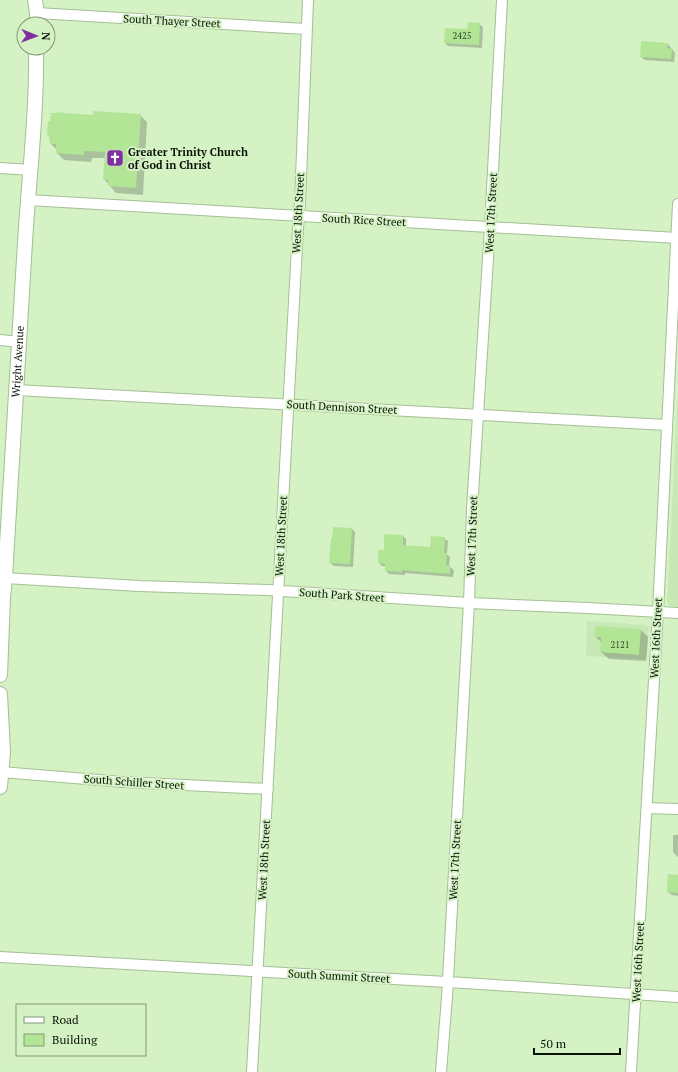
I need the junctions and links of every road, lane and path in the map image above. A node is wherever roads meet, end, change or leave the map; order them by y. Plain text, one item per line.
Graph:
1 (308, 0) edge
2 (502, 0) edge
3 (36, 12) edge
4 (306, 29) junction
5 (36, 56) edge
6 (0, 168) edge
7 (31, 170) junction
8 (28, 200) junction
9 (678, 204) edge
10 (299, 216) junction
11 (490, 227) junction
12 (676, 238) junction
13 (0, 340) edge
14 (19, 342) junction
15 (16, 390) junction
16 (288, 404) junction
17 (479, 415) junction
18 (667, 425) junction
19 (4, 514) edge
20 (5, 578) junction
21 (278, 591) junction
22 (469, 603) junction
23 (658, 612) junction
24 (678, 613) edge
25 (0, 675) edge
26 (0, 694) edge
27 (1, 772) edge
28 (0, 787) edge
29 (268, 789) junction
30 (647, 808) junction
31 (678, 809) edge
32 (0, 956) edge
33 (258, 971) junction
34 (448, 982) junction
35 (636, 994) junction
36 (678, 997) edge
37 (252, 1072) edge
38 (441, 1072) edge
39 (631, 1072) edge

1 - 4 street, West 18th Street
2 - 11 street, West 17th Street
3 - 4 street, South Thayer Street
4 - 10 street, West 18th Street
5 - 7 main road, Wright Avenue
6 - 7 street
7 - 8 main road, Wright Avenue
8 - 10 street, South Rice Street
8 - 14 main road, Wright Avenue
9 - 12 street, West 16th Street
10 - 11 street, South Rice Street
10 - 16 street, West 18th Street
11 - 12 street, South Rice Street
11 - 17 street, West 17th Street
12 - 18 street, West 16th Street
13 - 14 street
14 - 15 main road, Wright Avenue
15 - 16 street, South Dennison Street
15 - 19 main road, Wright Avenue
16 - 17 street, South Dennison Street
16 - 21 street, West 18th Street
17 - 18 street, South Dennison Street
17 - 22 street, West 17th Street
18 - 23 street, West 16th Street
19 - 20 main road, Wright Avenue
20 - 21 street, South Park Street
20 - 25 main road, Wright Avenue
21 - 22 street, South Park Street
21 - 29 street, West 18th Street
22 - 23 street, South Park Street
22 - 34 street, West 17th Street
23 - 24 street, South Park Street
23 - 30 street, West 16th Street
26 - 27 main road
27 - 28 main road
27 - 29 street, South Schiller Street
29 - 33 street, West 18th Street
30 - 31 street
30 - 35 street, West 16th Street
32 - 33 street, South Summit Street
33 - 34 street, South Summit Street
33 - 37 street, West 18th Street
34 - 35 street, South Summit Street
34 - 38 street, West 17th Street
35 - 36 street, South Summit Street
35 - 39 street, West 16th Street

